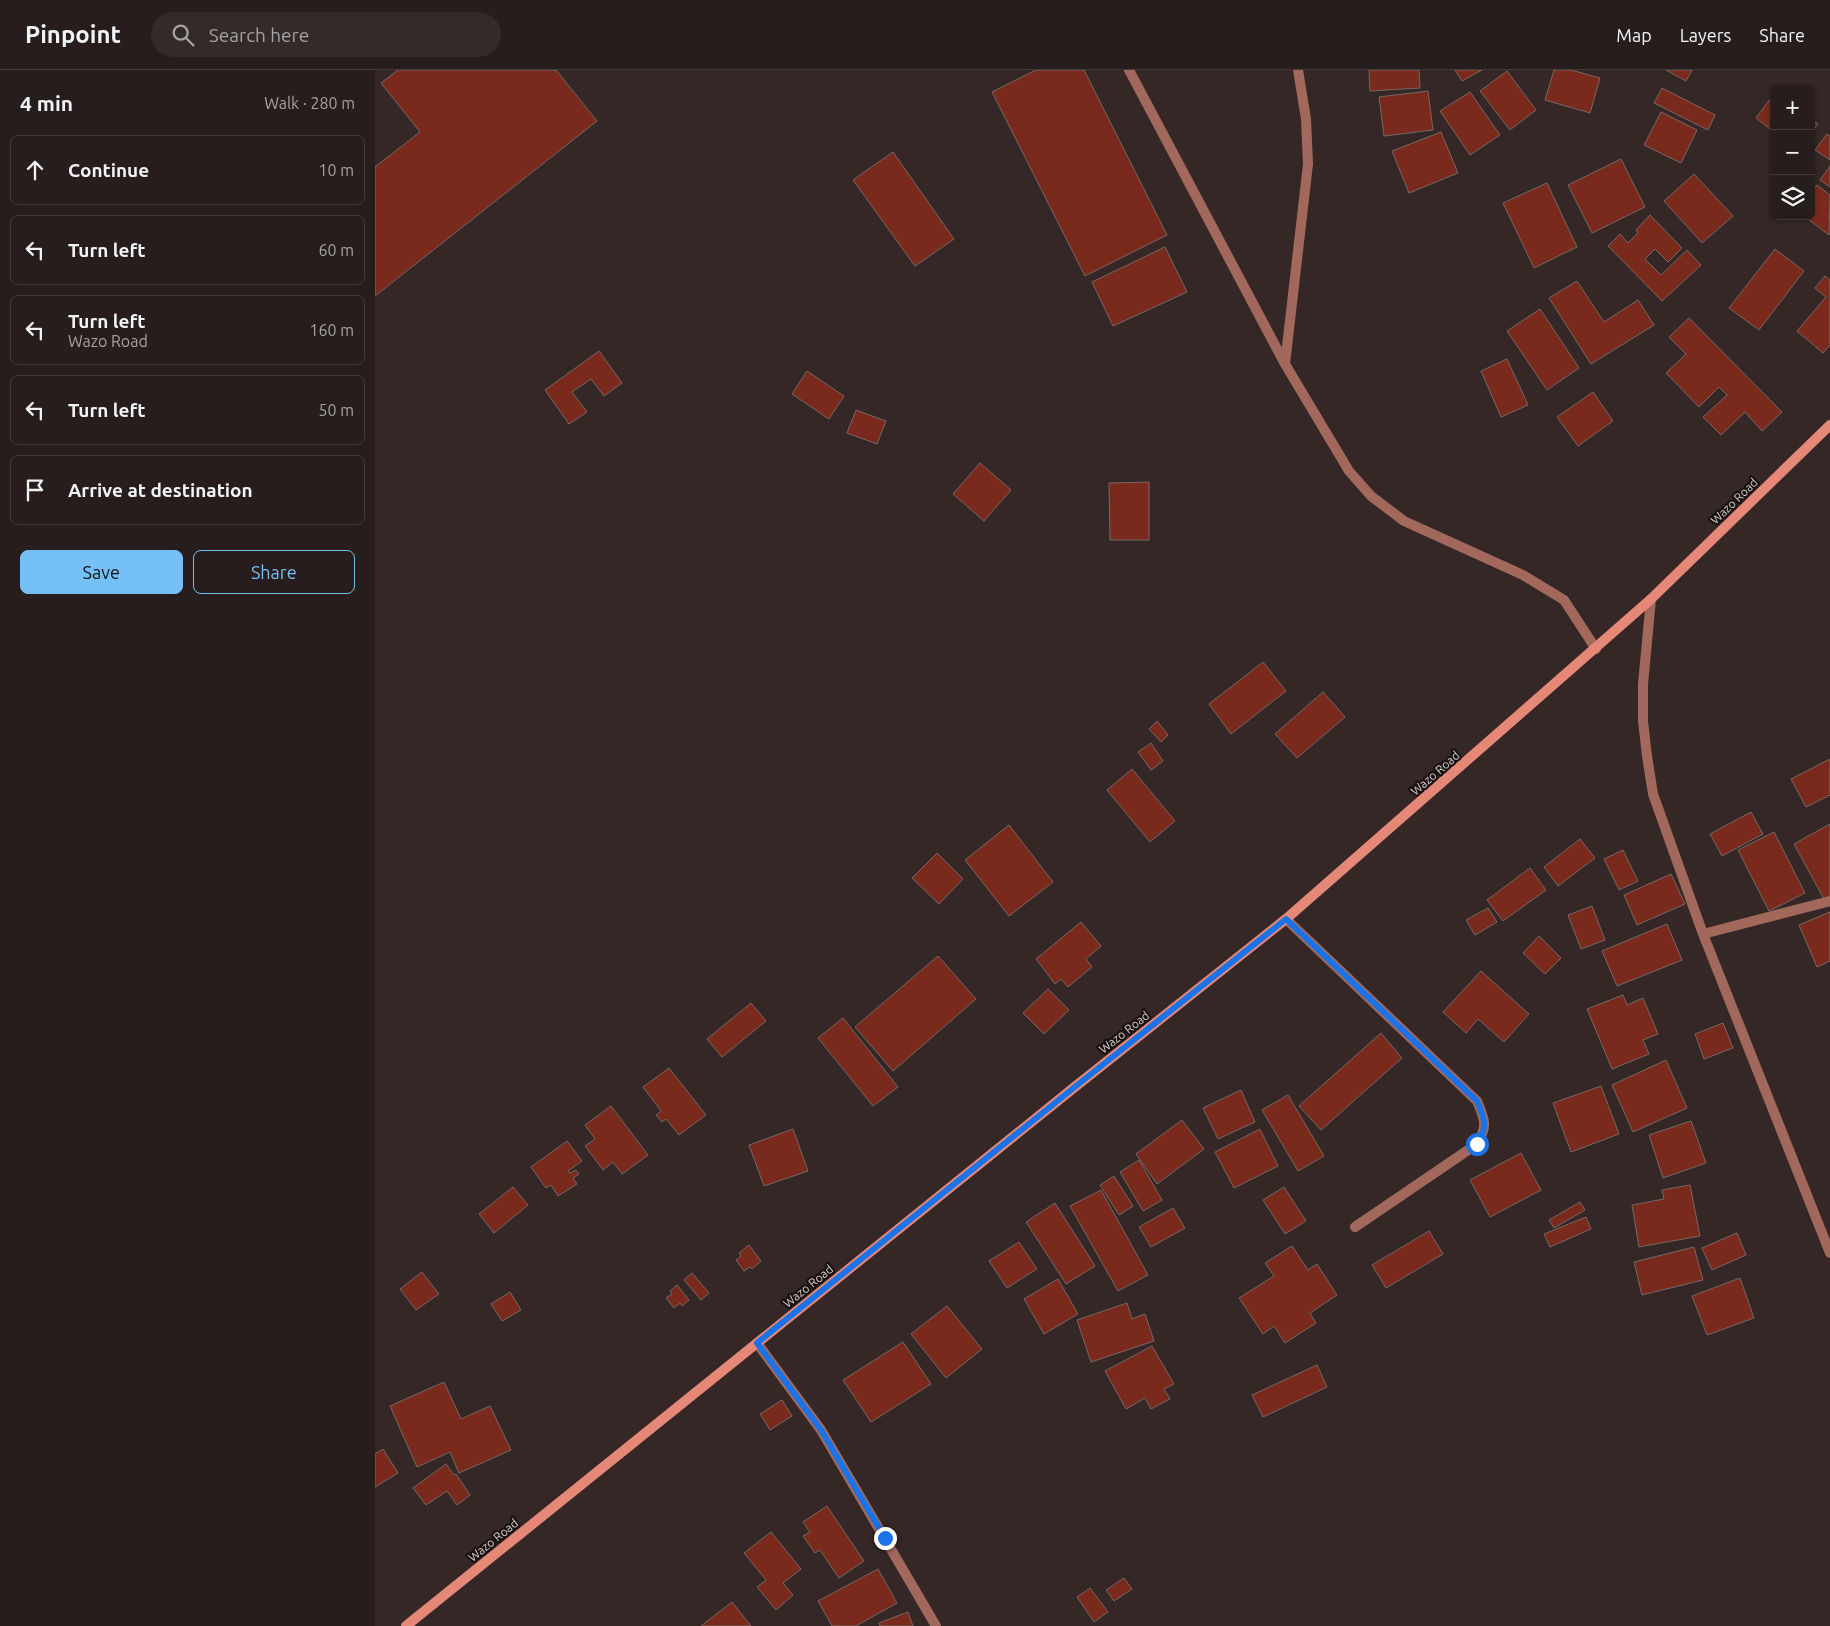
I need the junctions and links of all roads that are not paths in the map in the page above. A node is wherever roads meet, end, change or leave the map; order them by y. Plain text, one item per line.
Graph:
1 (1129, 70) edge
2 (1298, 70) edge
3 (1285, 364) junction
4 (1830, 425) edge
5 (1651, 599) junction
6 (1596, 649) junction
7 (1830, 901) edge
8 (1286, 919) junction
9 (1703, 934) junction
10 (1355, 1227) dead end
11 (1830, 1253) edge
12 (757, 1343) junction
13 (406, 1626) edge
14 (936, 1626) edge

1 - 3 street
2 - 3 street
3 - 6 street
4 - 5 main road, Wazo Road
5 - 6 main road, Wazo Road
5 - 9 street
6 - 8 main road, Wazo Road
7 - 9 street
8 - 10 street
8 - 12 main road, Wazo Road
9 - 11 street
12 - 13 main road, Wazo Road
12 - 14 street

